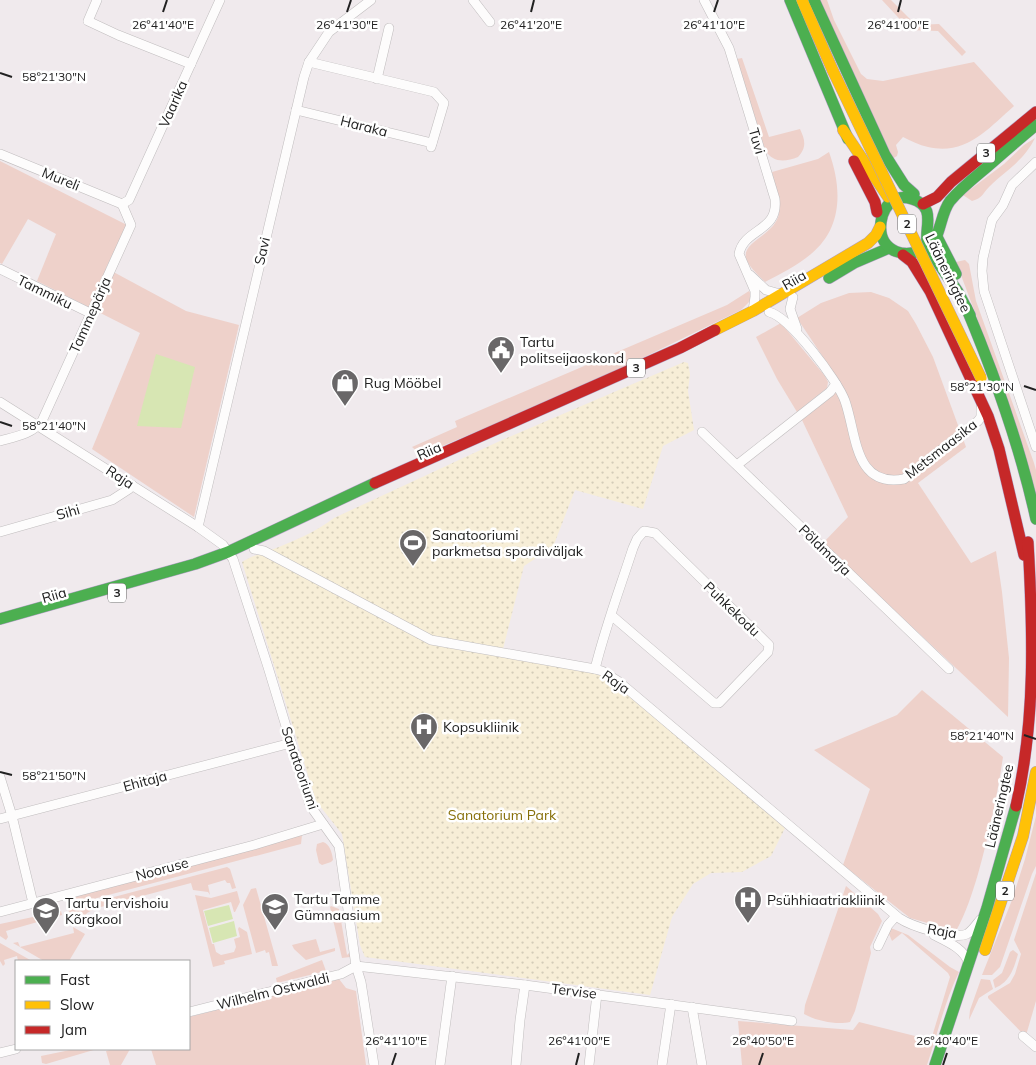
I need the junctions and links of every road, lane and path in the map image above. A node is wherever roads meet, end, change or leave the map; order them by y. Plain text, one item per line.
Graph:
1 (96, 0) edge
2 (220, 0) edge
3 (371, 0) edge
4 (473, 0) edge
5 (704, 0) edge
6 (790, 0) edge
7 (802, 0) edge
8 (815, 2) edge
9 (490, 22) dead end
10 (389, 28) dead end
11 (309, 62) junction
12 (191, 64) junction
13 (377, 79) junction
14 (296, 110) junction
15 (1036, 112) edge
16 (1036, 125) edge
17 (843, 130) junction
18 (1036, 135) edge
19 (1010, 147) junction
20 (0, 154) edge
21 (1036, 162) edge
22 (956, 186) junction
23 (922, 200) junction
24 (122, 204) junction
25 (885, 204) junction
26 (935, 219) junction
27 (880, 227) junction
28 (931, 242) junction
29 (889, 245) junction
30 (903, 255) junction
31 (851, 259) junction
32 (0, 269) edge
33 (748, 273) junction
34 (787, 296) junction
35 (753, 311) junction
36 (769, 312) junction
37 (90, 313) junction
38 (799, 334) junction
39 (976, 379) junction
40 (836, 384) junction
41 (0, 402) edge
42 (39, 425) junction
43 (702, 432) dead end
44 (0, 442) edge
45 (1036, 447) edge
46 (737, 466) junction
47 (132, 485) junction
48 (1036, 519) edge
49 (198, 527) junction
50 (0, 532) edge
51 (1028, 542) junction
52 (254, 550) junction
53 (231, 555) junction
54 (1036, 577) edge
55 (611, 615) junction
56 (0, 619) edge
57 (0, 625) edge
58 (1033, 631) junction
59 (595, 669) junction
60 (949, 669) dead end
61 (291, 743) junction
62 (1036, 772) edge
63 (0, 777) edge
64 (1036, 800) edge
65 (1028, 815) junction
66 (12, 816) junction
67 (0, 819) edge
68 (323, 824) junction
69 (33, 903) junction
70 (0, 912) edge
71 (986, 914) junction
72 (896, 916) junction
73 (919, 927) junction
74 (878, 946) dead end
75 (356, 966) junction
76 (969, 968) junction
77 (452, 976) junction
78 (526, 985) junction
79 (597, 994) junction
80 (671, 1004) junction
81 (692, 1007) junction
82 (190, 1012) edge
83 (792, 1021) dead end
84 (1023, 1036) dead end
85 (1036, 1047) edge
86 (15, 1048) edge
87 (0, 1053) edge
88 (374, 1065) edge
89 (440, 1065) edge
90 (516, 1065) edge
91 (589, 1065) edge
92 (662, 1065) edge
93 (702, 1065) edge
94 (935, 1065) edge
95 (944, 1065) edge

1 - 12 street
2 - 12 street, Vaarika
3 - 11 street, Savi
4 - 9 street
5 - 33 street, Tuvi
6 - 17 highway
7 - 39 highway, Lääneringtee / 2, bridge
8 - 23 highway
10 - 13 street
11 - 13 street
11 - 14 street, Savi
12 - 24 street, Vaarika
13 - 14 street, Haraka
14 - 49 street, Savi
15 - 22 highway, 3
16 - 19 highway, 3
17 - 25 highway
17 - 25 highway
18 - 19 street
19 - 22 highway, 3
20 - 24 street, Mureli
21 - 45 street
22 - 23 highway, 3
22 - 26 highway, 3
22 - 28 highway, 3
23 - 25 highway
23 - 26 highway
23 - 28 highway
24 - 37 street, Tammepärja
25 - 27 highway
25 - 29 highway
25 - 31 highway, Riia / 3
26 - 28 highway
27 - 29 highway
27 - 31 highway, Riia / 3
28 - 29 highway
28 - 30 highway
28 - 48 highway
29 - 30 highway
29 - 31 highway, Riia / 3
30 - 39 highway
31 - 34 highway, Riia / 3
32 - 37 street, Tammiku
33 - 34 street, Tuvi
33 - 35 street, Tuvi
34 - 35 highway, Riia / 3
34 - 36 highway, Riia / 3
34 - 38 street, Metsmaasika
35 - 53 highway, Riia / 3
36 - 38 street, Metsmaasika
36 - 52 highway, Riia / 3
37 - 42 street, Tammepärja
38 - 40 street, Metsmaasika
39 - 40 street, Metsmaasika
39 - 51 highway, Lääneringtee / 2
39 - 58 highway
40 - 46 street
41 - 42 street, Raja
42 - 44 street
42 - 47 street, Raja
43 - 46 street, Põldmarja
46 - 60 street, Põldmarja
47 - 49 street, Raja
47 - 50 street, Sihi
49 - 53 street, Raja
51 - 54 highway, Lääneringtee / 2
51 - 58 highway, Lääneringtee / 2
52 - 53 highway, Riia / 3
52 - 59 street, Raja
53 - 56 highway, Riia / 3
53 - 57 highway, Riia / 3
53 - 61 street, Sanatooriumi
55 - 55 street, Puhkekodu
55 - 59 street, Puhkekodu
58 - 71 highway, Lääneringtee / 2
59 - 72 street, Raja
61 - 66 street, Ehitaja
61 - 68 street, Sanatooriumi
62 - 65 highway, Lääneringtee / 2
63 - 66 street
64 - 65 highway
65 - 95 highway, Lääneringtee / 2
66 - 67 street, Ehitaja
66 - 69 street
68 - 69 street, Nooruse
68 - 75 street, Sanatooriumi
69 - 70 street, Nooruse
71 - 73 street, Raja
71 - 76 highway, Lääneringtee / 2
72 - 73 street, Raja
72 - 74 street
73 - 76 street, Raja
75 - 77 street, Tervise
75 - 82 street, Wilhelm Ostwaldi
75 - 88 street, Sanatooriumi
76 - 94 highway, Lääneringtee / 2
77 - 78 street, Tervise
77 - 89 street
78 - 79 street, Tervise
78 - 90 street
79 - 80 street, Tervise
79 - 91 street
80 - 81 street, Tervise
80 - 92 street
81 - 83 street, Tervise
81 - 93 street
84 - 85 street
86 - 87 street

